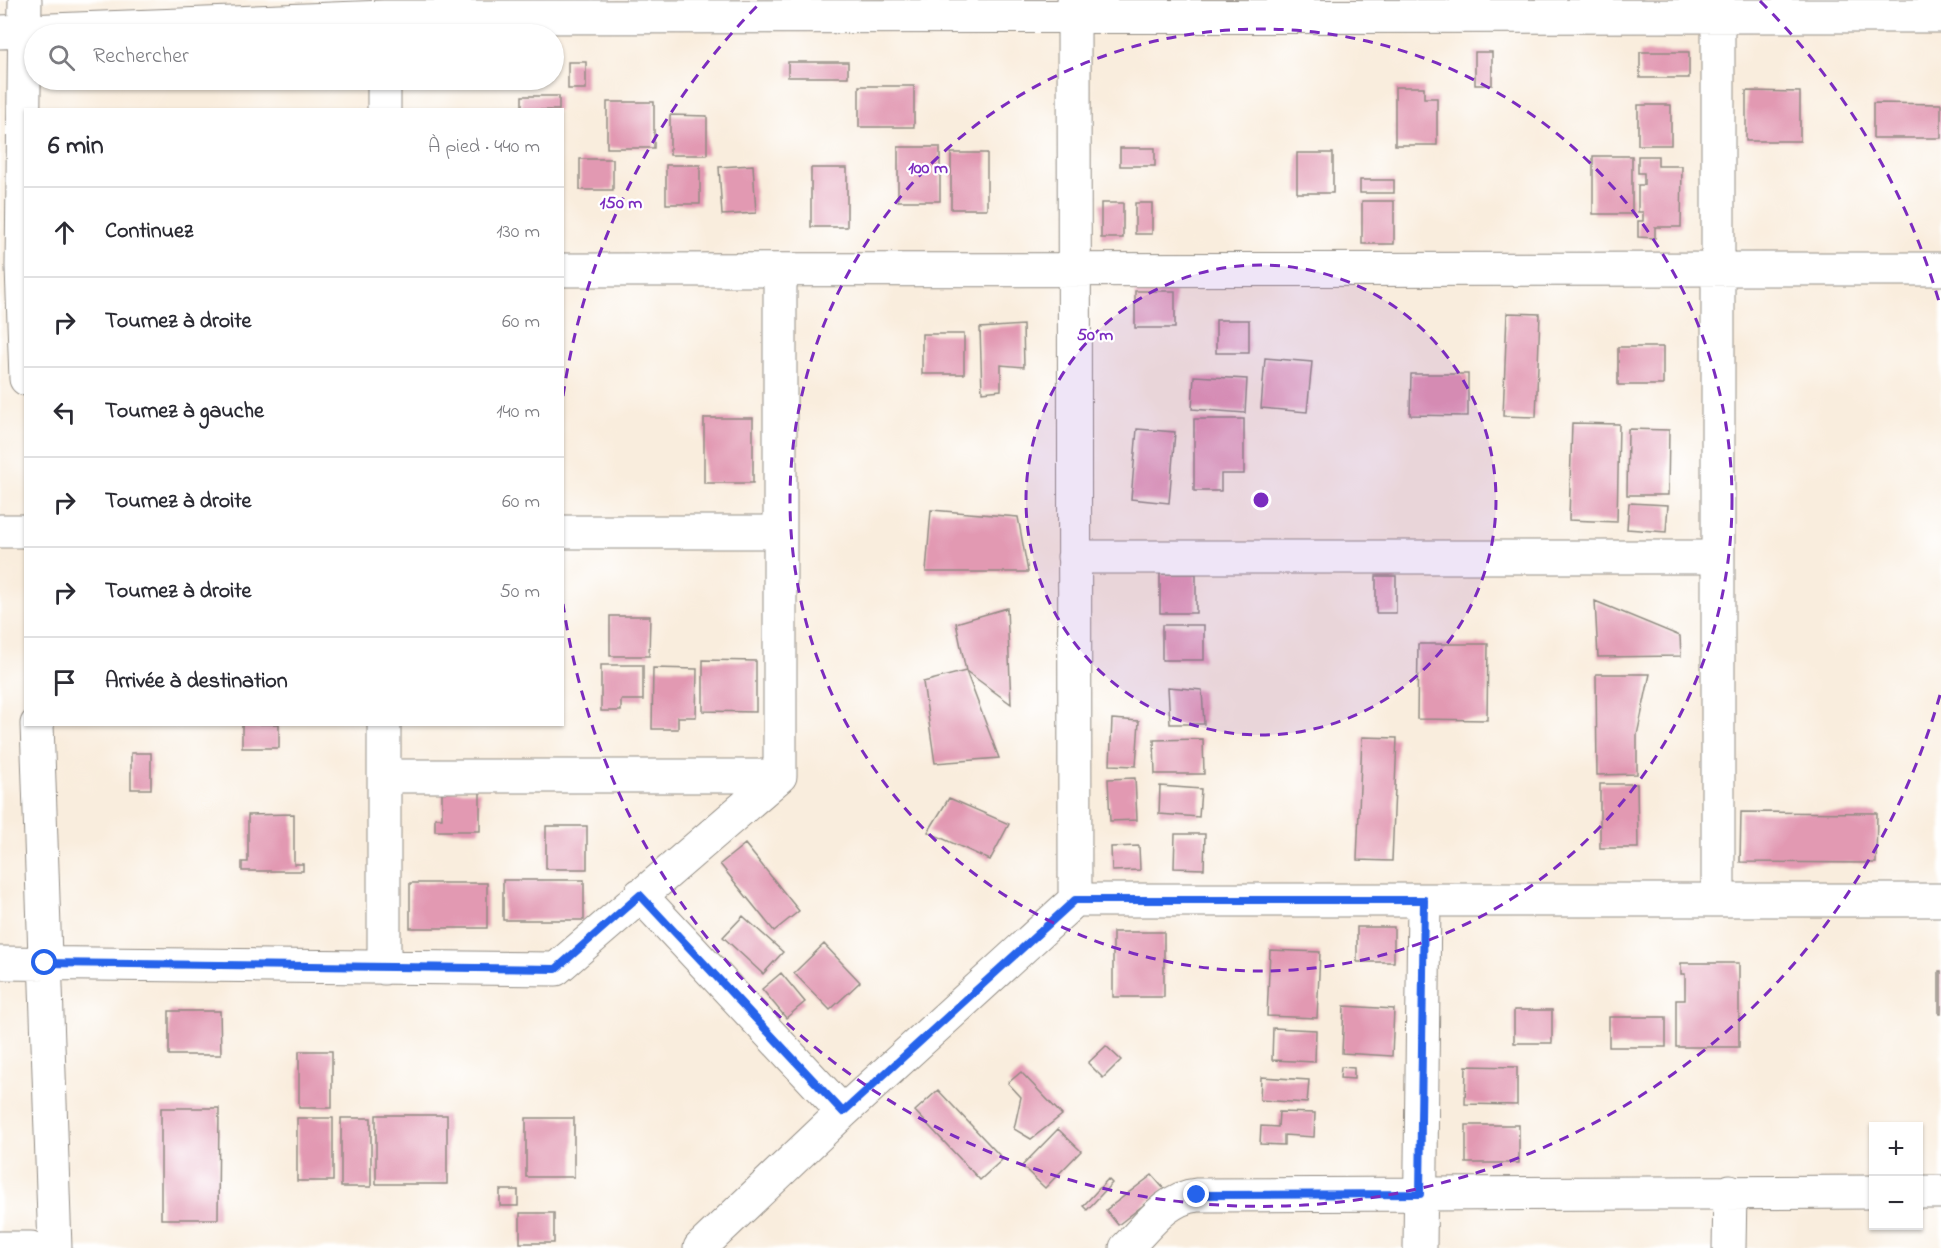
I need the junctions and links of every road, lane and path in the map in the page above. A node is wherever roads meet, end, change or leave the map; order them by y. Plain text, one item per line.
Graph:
1 (782, 8) edge
2 (1074, 8) edge
3 (1718, 8) edge
4 (1941, 16) edge
5 (16, 21) edge
6 (237, 24) edge
7 (428, 24) edge
8 (384, 90) edge
9 (384, 108) edge
10 (11, 267) edge
11 (1718, 269) junction
12 (1941, 269) edge
13 (564, 270) edge
14 (780, 270) junction
15 (1074, 270) junction
16 (24, 364) edge
17 (0, 531) edge
18 (24, 531) edge
19 (564, 532) edge
20 (780, 532) junction
21 (1074, 557) junction
22 (1718, 557) junction
23 (37, 726) edge
24 (384, 726) edge
25 (384, 776) junction
26 (780, 776) junction
27 (640, 895) junction
28 (1075, 900) junction
29 (1424, 900) junction
30 (1718, 900) junction
31 (1941, 900) edge
32 (0, 963) edge
33 (45, 963) junction
34 (384, 968) junction
35 (843, 1112) junction
36 (1730, 1191) junction
37 (1869, 1192) edge
38 (1923, 1192) edge
39 (1941, 1192) edge
40 (1420, 1194) junction
41 (0, 1248) edge
42 (31, 1248) edge
43 (55, 1248) edge
44 (700, 1248) edge
45 (1126, 1248) edge
46 (1420, 1248) edge
47 (1729, 1248) edge

1 - 2 street
1 - 7 street
2 - 3 street
2 - 15 street
3 - 4 street
3 - 11 street
5 - 6 street
5 - 10 street
8 - 9 street
10 - 16 street
11 - 12 street
11 - 15 street
11 - 22 street
13 - 14 street
14 - 15 street
14 - 20 street
15 - 21 street
17 - 18 street
19 - 20 street
20 - 26 street
21 - 22 street
21 - 28 street
22 - 30 street
23 - 33 street
24 - 25 street
25 - 26 street
25 - 34 street
26 - 27 street
27 - 34 street
27 - 35 street
28 - 29 street
28 - 35 street
29 - 30 street
29 - 40 street
30 - 31 street
32 - 33 street
33 - 34 street
33 - 43 street
35 - 44 street
36 - 37 street
36 - 40 street
36 - 47 street
38 - 39 street
40 - 45 street
40 - 46 street
41 - 42 street

